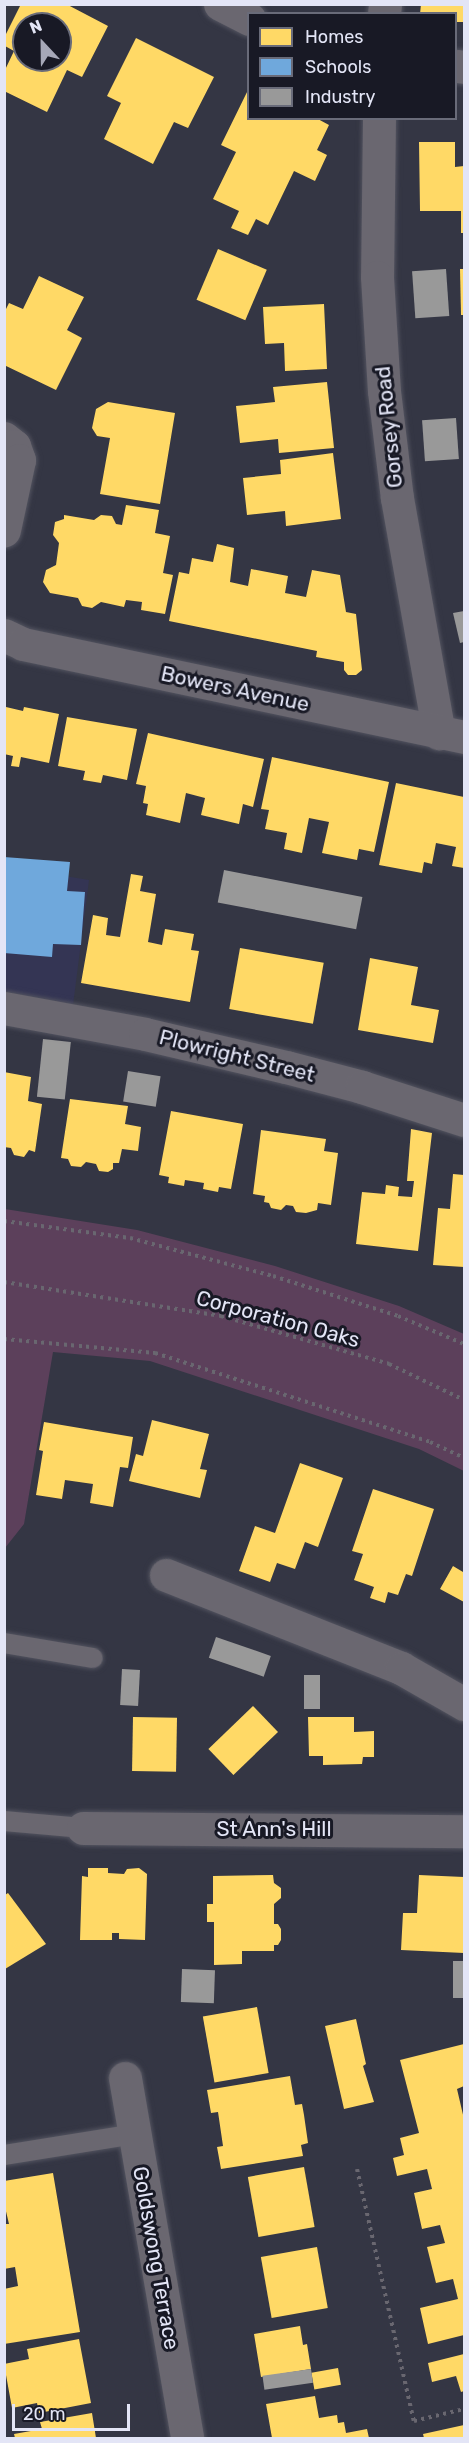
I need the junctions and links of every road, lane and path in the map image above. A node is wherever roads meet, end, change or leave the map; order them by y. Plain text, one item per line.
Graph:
1 (220, 4) edge
2 (247, 18) edge
3 (379, 120) edge
4 (4, 438) edge
5 (4, 530) edge
6 (5, 638) edge
7 (452, 735) edge
8 (4, 1008) edge
9 (465, 1120) edge
10 (4, 1221) edge
11 (4, 1282) edge
12 (4, 1339) edge
13 (465, 1344) edge
14 (465, 1400) edge
15 (465, 1458) edge
16 (166, 1575) dead end
17 (4, 1643) edge
18 (93, 1658) dead end
19 (465, 1704) edge
20 (4, 1821) edge
21 (83, 1828) joint
22 (465, 1831) edge
23 (125, 2078) dead end
24 (135, 2134) junction
25 (4, 2156) edge
26 (357, 2169) dead end
27 (465, 2409) edge
28 (187, 2439) edge

1 - 2 street
3 - 7 street, Gorsey Road
4 - 5 street
6 - 7 street, Bowers Avenue
8 - 9 street, Plowright Street
10 - 13 path
11 - 14 path, Corporation Oaks
12 - 15 path
16 - 19 street
17 - 18 lane
20 - 21 lane
21 - 22 street, St Ann's Hill
23 - 24 street, Goldswong Terrace
24 - 25 lane
24 - 28 street, Goldswong Terrace
26 - 27 path

